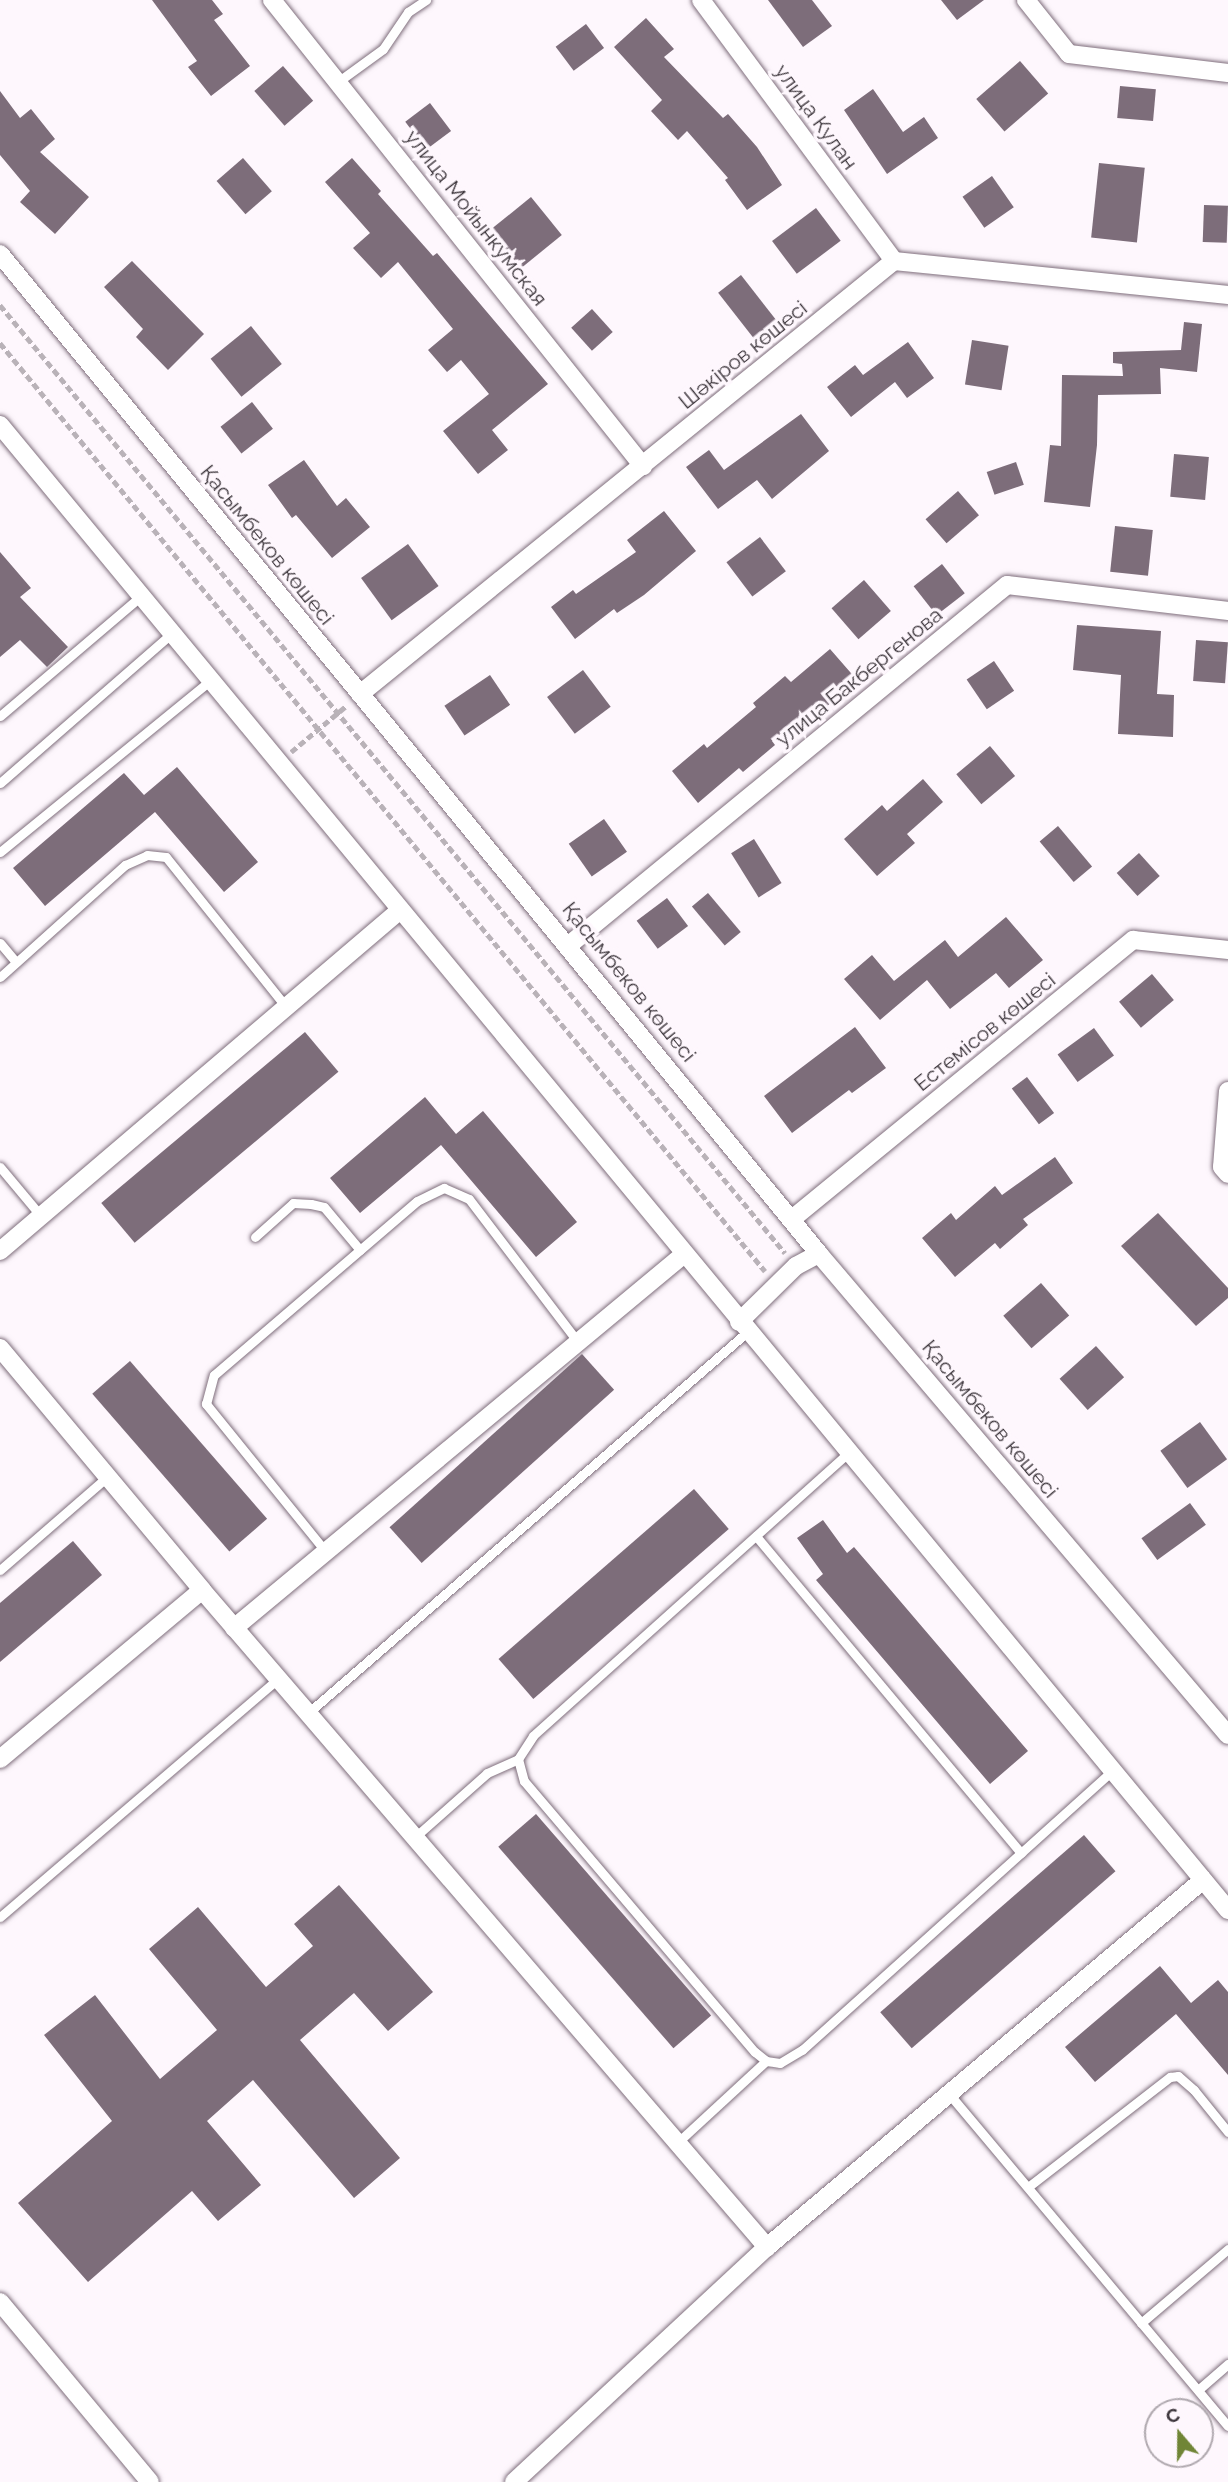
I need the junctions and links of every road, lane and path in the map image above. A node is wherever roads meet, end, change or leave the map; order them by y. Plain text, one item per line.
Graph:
1 (272, 0) edge
2 (426, 0) edge
3 (701, 0) edge
4 (1026, 0) edge
5 (1228, 73) edge
6 (339, 81) junction
7 (0, 254) edge
8 (894, 261) junction
9 (1228, 295) edge
10 (0, 305) edge
11 (0, 343) edge
12 (0, 425) edge
13 (643, 466) junction
14 (142, 595) junction
15 (1228, 611) edge
16 (171, 634) junction
17 (211, 680) junction
18 (360, 694) junction
19 (336, 715) junction
20 (0, 716) edge
21 (320, 729) junction
22 (278, 762) junction
23 (0, 783) edge
24 (0, 852) edge
25 (399, 911) junction
26 (0, 943) edge
27 (569, 945) junction
28 (1228, 950) edge
29 (16, 962) junction
30 (0, 977) edge
31 (286, 1007) junction
32 (1228, 1091) edge
33 (0, 1167) edge
34 (1228, 1174) edge
35 (41, 1216) junction
36 (792, 1219) junction
37 (255, 1237) dead end
38 (360, 1250) junction
39 (0, 1251) edge
40 (819, 1254) junction
41 (683, 1255) junction
42 (796, 1266) junction
43 (776, 1285) junction
44 (743, 1327) junction
45 (578, 1342) junction
46 (0, 1348) edge
47 (848, 1453) junction
48 (107, 1477) junction
49 (756, 1536) junction
50 (326, 1552) junction
51 (0, 1570) edge
52 (202, 1590) junction
53 (234, 1628) junction
54 (278, 1679) junction
55 (308, 1713) junction
56 (1228, 1735) edge
57 (0, 1759) edge
58 (518, 1759) junction
59 (1112, 1771) junction
60 (415, 1837) junction
61 (1021, 1853) junction
62 (1203, 1881) junction
63 (1228, 1910) edge
64 (0, 1917) edge
65 (766, 2062) junction
66 (950, 2095) junction
67 (1228, 2132) edge
68 (677, 2143) junction
69 (1028, 2187) junction
70 (767, 2247) junction
71 (1228, 2249) edge
72 (0, 2302) edge
73 (1141, 2323) junction
74 (1228, 2364) edge
75 (1198, 2390) junction
76 (1228, 2426) edge
77 (150, 2482) edge
78 (513, 2482) edge

1 - 6 street, улица Мойынкумская
2 - 6 lane
3 - 8 street, улица Кулан
4 - 5 street
6 - 13 street, улица Мойынкумская
7 - 18 street, Қасымбеков көшесі
8 - 9 street
8 - 13 street, Шәкіров көшесі
10 - 19 path
11 - 21 path
12 - 14 street
13 - 18 street, Шәкіров көшесі
14 - 16 street
14 - 20 lane
15 - 27 street, улица Бакбергенова
16 - 17 street
16 - 23 lane
17 - 22 street
17 - 24 lane
18 - 27 street, Қасымбеков көшесі
19 - 21 path
19 - 42 path
21 - 22 path
21 - 43 path
22 - 25 street
25 - 31 street
25 - 41 street
26 - 29 lane
27 - 36 street, Қасымбеков көшесі
28 - 36 street, Естемісов көшесі
29 - 30 lane
29 - 31 lane
31 - 35 street
32 - 34 street
33 - 35 lane
35 - 39 street
36 - 40 street, Қасымбеков көшесі
37 - 38 lane
38 - 45 lane
38 - 50 lane
40 - 42 street
40 - 56 street, Қасымбеков көшесі
41 - 44 street
41 - 45 street
42 - 43 street
43 - 44 street
44 - 47 street
44 - 55 lane
45 - 50 street
46 - 48 street
47 - 49 lane
47 - 59 street
48 - 51 lane
48 - 52 street
49 - 58 lane
49 - 61 lane
50 - 53 street
52 - 53 street
52 - 57 street
53 - 54 street
54 - 55 street
54 - 64 lane
55 - 60 street
58 - 60 lane
58 - 65 lane
59 - 61 lane
59 - 62 street
60 - 68 street
61 - 65 lane
62 - 63 street
62 - 66 street
65 - 68 lane
66 - 69 lane
66 - 70 street
67 - 69 lane
68 - 70 street
69 - 73 lane
70 - 78 street
71 - 73 lane
72 - 77 street
73 - 75 lane
74 - 75 lane
75 - 76 lane

